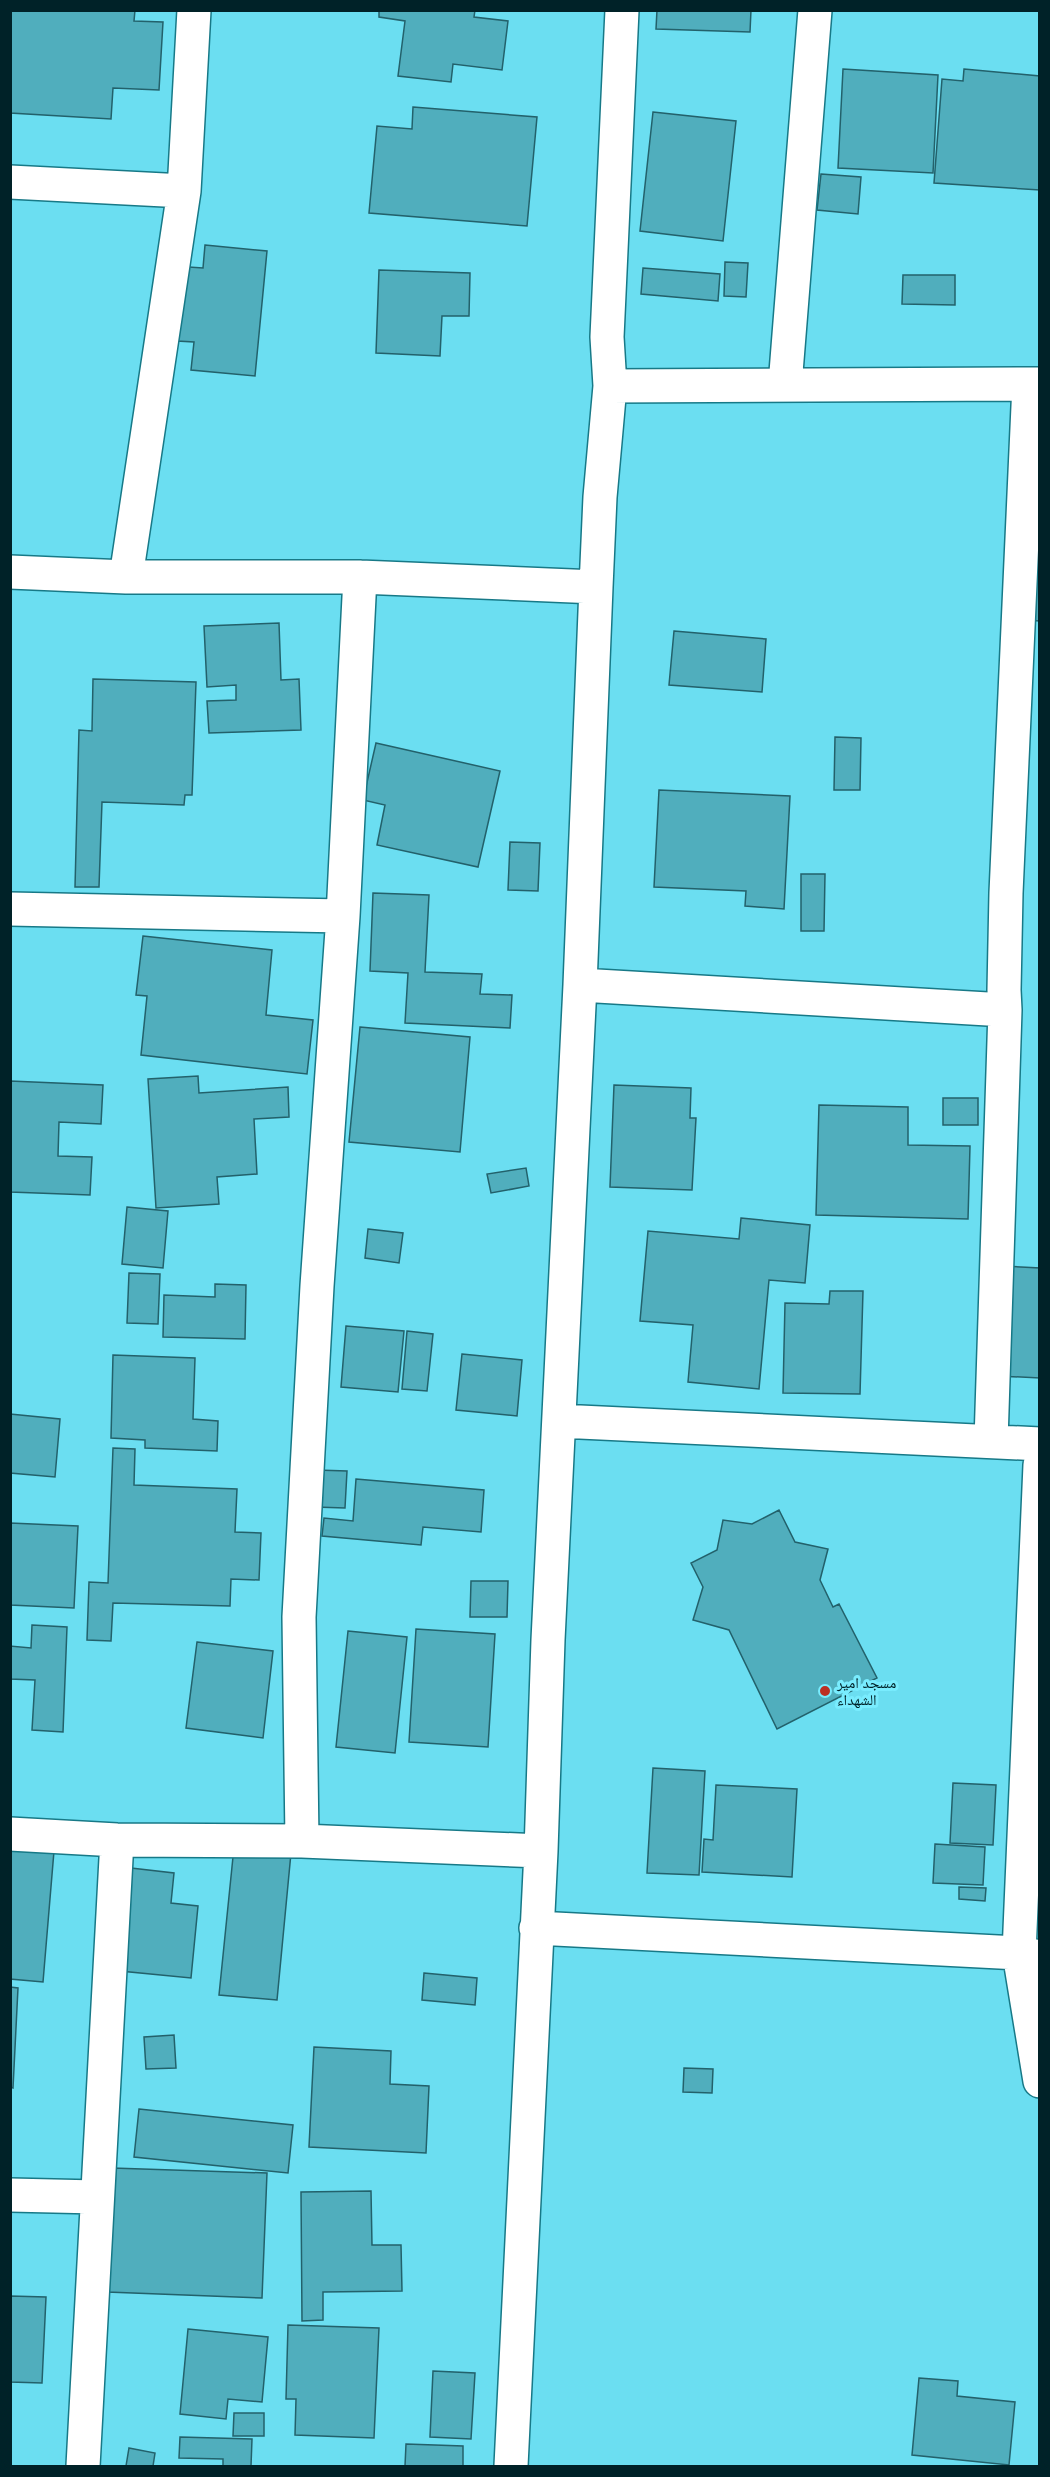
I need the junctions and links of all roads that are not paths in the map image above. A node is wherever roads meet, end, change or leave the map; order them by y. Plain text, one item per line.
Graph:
1 (194, 10) edge
2 (622, 10) edge
3 (814, 10) edge
4 (10, 182) edge
5 (184, 191) junction
6 (1034, 384) edge
7 (785, 385) junction
8 (610, 386) junction
9 (10, 572) edge
10 (126, 577) junction
11 (360, 577) junction
12 (596, 587) junction
13 (1029, 630) edge
14 (10, 909) edge
15 (343, 916) junction
16 (580, 985) junction
17 (1005, 1010) junction
18 (559, 1421) junction
19 (991, 1441) junction
20 (1040, 1444) edge
21 (1040, 1465) edge
22 (10, 1834) edge
23 (117, 1840) junction
24 (302, 1841) junction
25 (541, 1851) junction
26 (536, 1928) junction
27 (1029, 1955) edge
28 (1040, 2082) edge
29 (10, 2195) edge
30 (98, 2196) junction
31 (83, 2466) edge
32 (511, 2466) edge

1 - 5 street
2 - 8 street
3 - 7 street
4 - 5 street
5 - 10 street
6 - 7 street
6 - 13 street
7 - 8 street
8 - 12 street
9 - 10 street
10 - 11 street
11 - 12 street
11 - 15 street
12 - 16 street
13 - 17 street
14 - 15 street
15 - 24 street
16 - 17 street
16 - 18 street
17 - 19 street
18 - 19 street
18 - 25 street
19 - 20 street
21 - 27 street
22 - 23 street
23 - 24 street
23 - 30 street
24 - 25 street
25 - 26 street
26 - 27 street
26 - 32 street
27 - 28 street
29 - 30 street
30 - 31 street

